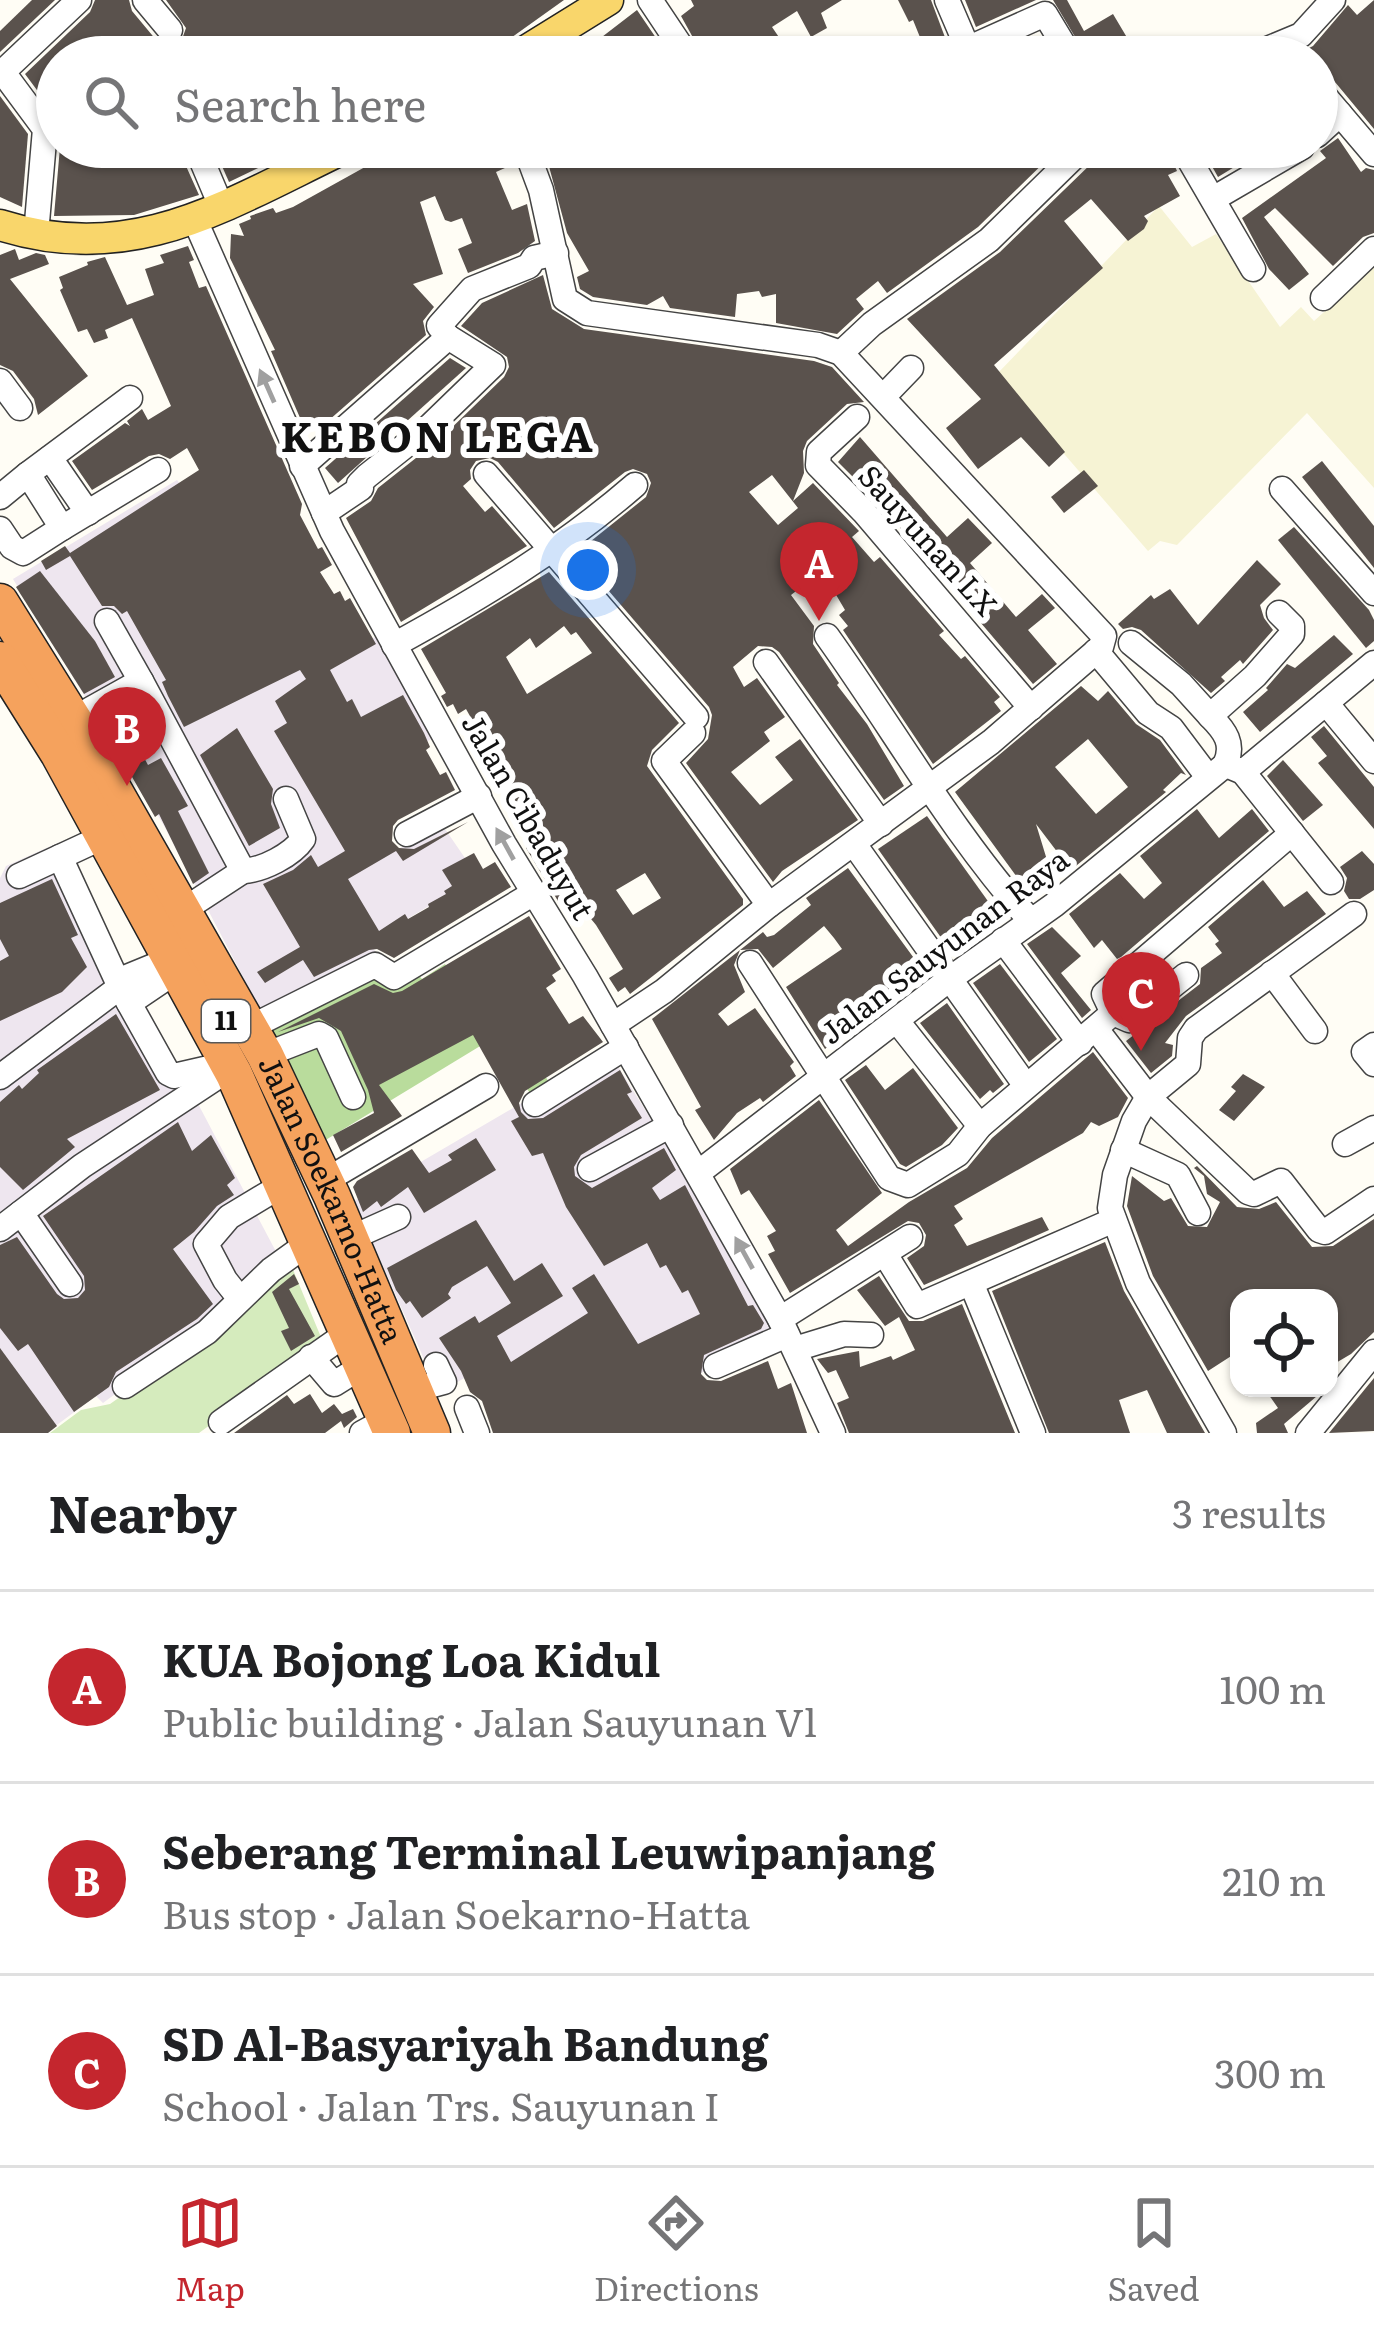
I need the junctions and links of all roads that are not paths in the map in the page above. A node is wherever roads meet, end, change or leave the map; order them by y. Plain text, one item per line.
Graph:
1 (79, 0) edge
2 (145, 0) edge
3 (608, 0) edge
4 (650, 0) edge
5 (947, 0) edge
6 (1333, 0) edge
7 (170, 30) dead end
8 (41, 36) edge
9 (550, 36) edge
10 (674, 36) edge
11 (955, 36) edge
12 (996, 36) edge
13 (1058, 36) edge
14 (1298, 36) edge
15 (36, 41) edge
16 (1338, 112) edge
17 (1340, 114) joint
18 (36, 116) edge
19 (1374, 154) edge
20 (42, 168) edge
21 (203, 168) edge
22 (301, 168) edge
23 (533, 168) edge
24 (1063, 168) edge
25 (1195, 168) edge
26 (1266, 168) edge
27 (1213, 199) junction
28 (207, 212) junction
29 (0, 224) edge
30 (36, 233) junction
31 (1374, 249) edge
32 (556, 253) junction
33 (1253, 269) dead end
34 (1323, 298) dead end
35 (448, 337) junction
36 (842, 353) junction
37 (911, 368) dead end
38 (0, 380) edge
39 (884, 396) junction
40 (130, 398) dead end
41 (20, 408) dead end
42 (857, 417) dead end
43 (50, 458) junction
44 (302, 466) junction
45 (158, 470) dead end
46 (28, 474) junction
47 (486, 474) dead end
48 (634, 485) dead end
49 (1282, 489) dead end
50 (0, 497) edge
51 (88, 512) junction
52 (324, 513) junction
53 (62, 528) junction
54 (0, 529) edge
55 (554, 551) junction
56 (1374, 593) edge
57 (0, 602) edge
58 (1279, 613) dead end
59 (107, 621) dead end
60 (0, 628) edge
61 (827, 636) dead end
62 (1131, 643) dead end
63 (394, 645) junction
64 (1096, 652) junction
65 (0, 660) edge
66 (766, 662) dead end
67 (1374, 664) edge
68 (141, 681) junction
69 (0, 702) edge
70 (1325, 703) junction
71 (1031, 708) junction
72 (1210, 716) junction
73 (73, 719) junction
74 (1374, 760) edge
75 (1225, 771) junction
76 (928, 790) junction
77 (479, 796) junction
78 (286, 799) dead end
79 (880, 824) junction
80 (1292, 833) junction
81 (407, 834) dead end
82 (854, 844) junction
83 (74, 850) junction
84 (243, 871) junction
85 (19, 876) dead end
86 (1331, 881) dead end
87 (533, 893) junction
88 (769, 905) junction
89 (182, 911) junction
90 (1354, 914) dead end
91 (1030, 920) junction
92 (1003, 940) junction
93 (750, 963) dead end
94 (160, 973) junction
95 (1272, 973) junction
96 (1186, 975) dead end
97 (951, 978) junction
98 (122, 990) junction
99 (897, 1021) junction
100 (1098, 1027) junction
101 (1316, 1031) dead end
102 (619, 1036) junction
103 (257, 1041) junction
104 (1374, 1045) edge
105 (1374, 1064) edge
106 (206, 1073) junction
107 (824, 1076) junction
108 (0, 1077) edge
109 (486, 1086) dead end
110 (1026, 1086) junction
111 (1148, 1096) junction
112 (352, 1097) dead end
113 (535, 1105) dead end
114 (671, 1125) junction
115 (980, 1126) junction
116 (1374, 1128) edge
117 (1346, 1144) dead end
118 (1124, 1150) junction
119 (590, 1168) dead end
120 (698, 1173) junction
121 (325, 1181) junction
122 (269, 1193) junction
123 (1374, 1199) edge
124 (1198, 1213) dead end
125 (21, 1214) junction
126 (398, 1217) dead end
127 (1115, 1222) junction
128 (0, 1229) edge
129 (351, 1238) junction
130 (910, 1238) dead end
131 (296, 1252) junction
132 (885, 1254) junction
133 (70, 1284) dead end
134 (972, 1285) junction
135 (240, 1298) junction
136 (787, 1334) junction
137 (871, 1335) dead end
138 (1372, 1355) edge
139 (332, 1357) junction
140 (716, 1366) dead end
141 (125, 1386) dead end
142 (467, 1408) dead end
143 (221, 1422) dead end
144 (376, 1432) edge
145 (416, 1433) edge
146 (432, 1433) edge
147 (477, 1433) edge
148 (833, 1433) edge
149 (1033, 1433) edge
150 (1224, 1433) edge
151 (1308, 1433) edge

1 - 8 street
2 - 7 street
3 - 9 main road
4 - 10 street
5 - 11 street
6 - 14 street
12 - 13 street
15 - 18 street
16 - 17 street
17 - 19 street
20 - 30 street
21 - 28 street, Jalan Cibaduyut
22 - 28 main road
23 - 32 street
24 - 36 street
25 - 27 street
26 - 27 street
27 - 33 street
28 - 30 main road
44 -> 28 street, Jalan Cibaduyut
29 - 30 main road
31 - 34 street
32 - 35 street
32 - 36 street
35 - 44 street
35 - 52 street
36 - 39 street
37 - 39 street
38 - 41 street
39 - 64 street
40 - 43 street
42 - 71 street, Sauyunan LX
43 - 46 street
43 - 51 street
44 - 52 street, Jalan Cibaduyut
45 - 51 street
46 - 50 street
46 - 53 street
47 - 55 street
48 - 55 street
49 - 56 street
51 - 53 street
52 - 63 street, Jalan Cibaduyut
53 - 54 street
55 - 63 street
55 - 88 street
57 - 73 highway, Jalan Soekarno-Hatta / 11
58 - 72 street
59 - 68 street
60 - 145 highway, 11
61 - 76 street
62 - 72 street
63 - 77 street, Jalan Cibaduyut
64 - 71 street
64 - 75 street
65 - 144 highway, 11
66 - 79 street
67 - 70 street, Jalan Sauyunan Raya
68 - 73 street
68 - 84 street
69 - 83 highway, Jalan Soekarno-Hatta / 11
70 - 74 street
70 - 75 street, Jalan Sauyunan Raya
71 - 76 street
72 - 75 street
73 - 89 highway, Jalan Soekarno-Hatta / 11
75 - 80 street
75 - 91 street, Jalan Sauyunan Raya
76 - 79 street
76 - 91 street
77 - 81 street
87 -> 77 street, Jalan Cibaduyut
78 - 84 street
79 - 82 street
80 - 86 street
80 - 100 street
82 - 88 street
82 - 97 street
83 - 85 street
83 - 94 highway, Jalan Soekarno-Hatta / 11
83 - 98 street
84 - 89 street
87 - 102 street, Jalan Cibaduyut
87 - 103 street
88 - 102 street
89 - 103 highway, Jalan Soekarno-Hatta / 11
90 - 95 street
91 - 92 street, Jalan Sauyunan Raya
92 - 97 street, Jalan Sauyunan Raya
92 - 100 street
93 - 107 street
94 - 98 street
94 - 106 highway, Jalan Soekarno-Hatta / 11
95 - 101 street
95 - 111 street
96 - 100 street
97 - 99 street, Jalan Sauyunan Raya
97 - 110 street
98 - 106 street
98 - 108 street
99 - 107 street, Jalan Sauyunan Raya
99 - 115 street
100 - 110 street
100 - 111 street
102 - 113 street
102 - 114 street, Jalan Cibaduyut
103 - 112 street
103 - 121 highway, Jalan Soekarno-Hatta / 11
104 - 105 street
106 - 122 highway, Jalan Soekarno-Hatta / 11
106 - 125 street
107 - 115 street
107 - 120 street, Jalan Sauyunan Raya
109 - 121 street
110 - 115 street
111 - 118 street
111 - 123 street
114 - 119 street
114 - 120 street, Jalan Cibaduyut
116 - 117 street
118 - 124 street
118 - 127 street
136 -> 120 street, Jalan Cibaduyut
121 - 129 highway, Jalan Soekarno-Hatta / 11
122 - 131 highway, Jalan Soekarno-Hatta / 11
122 - 135 street
125 - 128 street
125 - 133 street
126 - 129 street
127 - 134 street
127 - 150 street
129 - 146 highway, Jalan Soekarno-Hatta / 11
130 - 132 street
131 - 135 street
131 - 139 highway, Jalan Soekarno-Hatta / 11
132 - 134 street
132 - 136 street
134 - 149 street
135 - 141 street
136 - 137 street
136 - 140 street
136 - 148 street, Jalan Cibaduyut
138 - 151 street
139 - 143 street
139 - 144 highway, Jalan Soekarno-Hatta / 11
142 - 147 street

